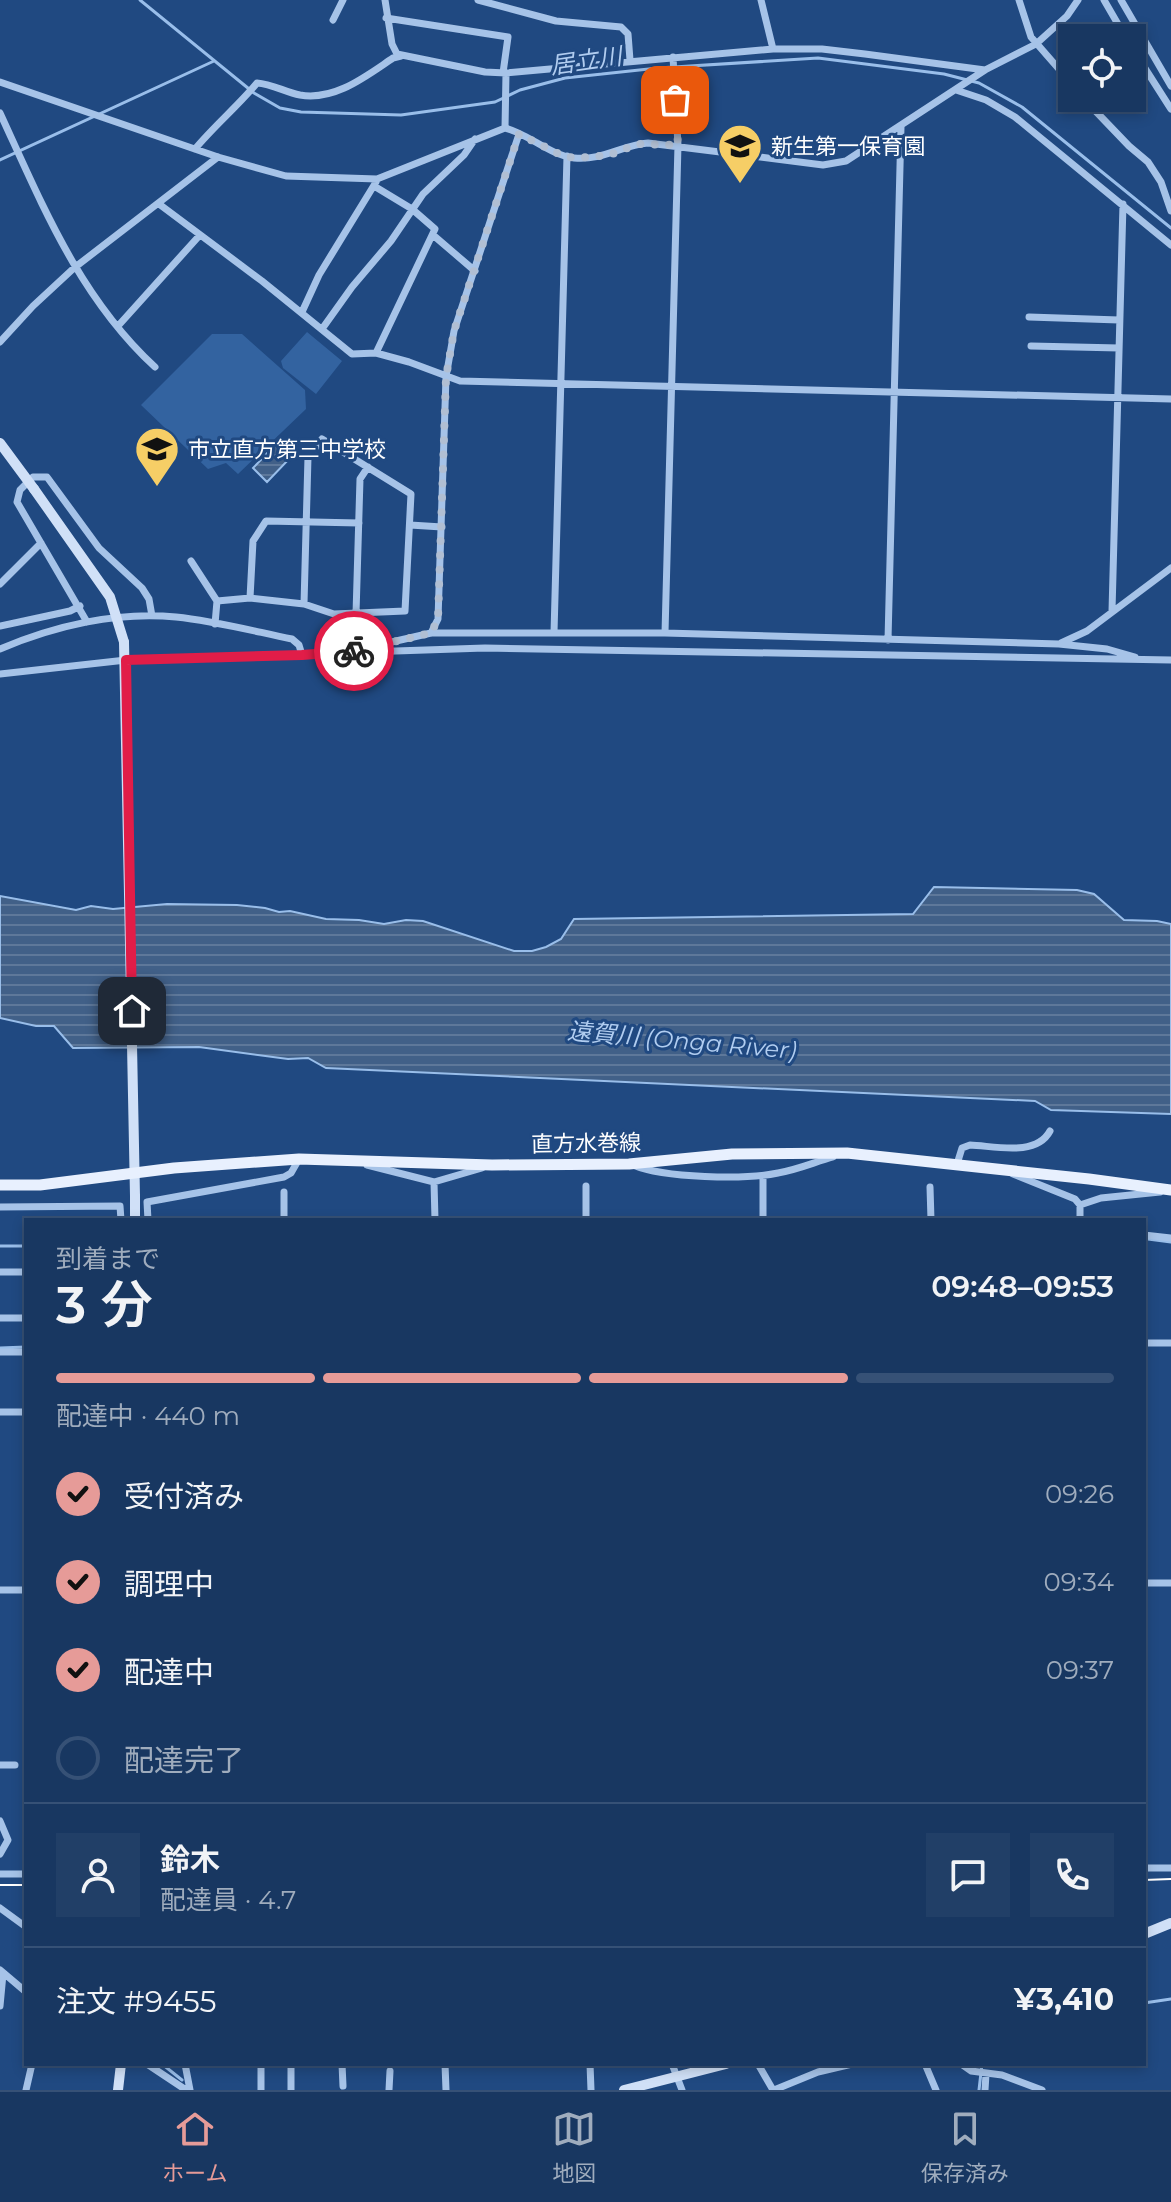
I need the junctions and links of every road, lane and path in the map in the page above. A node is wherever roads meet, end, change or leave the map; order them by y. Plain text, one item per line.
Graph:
1 (343, 0) edge
2 (385, 0) edge
3 (478, 0) edge
4 (761, 0) edge
5 (1019, 0) edge
6 (1078, 0) edge
7 (1104, 0) edge
8 (1121, 0) edge
9 (386, 18) junction
10 (333, 20) dead end
11 (1118, 24) edge
12 (1036, 44) junction
13 (773, 49) junction
14 (401, 56) junction
15 (630, 60) junction
16 (673, 60) junction
17 (1058, 68) edge
18 (985, 70) junction
19 (1146, 70) edge
20 (505, 73) junction
21 (0, 82) edge
22 (1171, 86) edge
23 (958, 88) junction
24 (1171, 109) edge
25 (1096, 112) edge
26 (0, 113) edge
27 (901, 127) junction
28 (505, 128) junction
29 (519, 134) junction
30 (475, 139) junction
31 (678, 145) junction
32 (195, 149) junction
33 (567, 156) junction
34 (218, 157) junction
35 (376, 182) junction
36 (159, 204) junction
37 (1123, 204) junction
38 (412, 209) junction
39 (1171, 211) edge
40 (433, 235) junction
41 (199, 236) junction
42 (1171, 245) edge
43 (74, 268) junction
44 (475, 271) junction
45 (302, 312) junction
46 (1029, 317) dead end
47 (1119, 320) junction
48 (118, 326) junction
49 (322, 329) junction
50 (0, 342) edge
51 (1031, 346) dead end
52 (1119, 348) junction
53 (376, 353) junction
54 (155, 367) dead end
55 (446, 377) junction
56 (560, 383) junction
57 (670, 386) junction
58 (894, 392) junction
59 (1117, 398) junction
60 (1171, 399) edge
61 (0, 443) edge
62 (368, 467) junction
63 (31, 485) junction
64 (307, 522) junction
65 (359, 523) junction
66 (410, 525) junction
67 (442, 527) junction
68 (41, 543) junction
69 (191, 561) dead end
70 (1171, 568) edge
71 (0, 582) edge
72 (250, 598) junction
73 (217, 601) junction
74 (304, 604) junction
75 (80, 606) junction
76 (1112, 611) junction
77 (356, 614) junction
78 (152, 616) junction
79 (87, 622) junction
80 (215, 624) junction
81 (0, 626) edge
82 (431, 633) junction
83 (554, 633) junction
84 (665, 633) junction
85 (888, 640) junction
86 (1059, 644) junction
87 (0, 649) edge
88 (353, 651) junction
89 (302, 655) junction
90 (126, 660) junction
91 (1144, 660) junction
92 (1171, 660) edge
93 (0, 674) edge
94 (1050, 1131) dead end
95 (847, 1153) junction
96 (299, 1159) junction
97 (355, 1162) junction
98 (629, 1164) junction
99 (957, 1164) junction
100 (492, 1165) junction
101 (134, 1168) junction
102 (1005, 1170) junction
103 (763, 1176) junction
104 (434, 1182) junction
105 (0, 1185) edge
106 (586, 1186) dead end
107 (930, 1187) dead end
108 (1171, 1190) edge
109 (284, 1192) dead end
110 (1080, 1205) junction
111 (0, 1207) edge
112 (121, 1218) edge
113 (135, 1218) edge
114 (148, 1218) edge
115 (284, 1218) edge
116 (435, 1218) edge
117 (586, 1218) edge
118 (763, 1218) edge
119 (931, 1218) edge
120 (1080, 1218) edge
121 (1146, 1235) edge
122 (1171, 1238) edge
123 (0, 1272) edge
124 (24, 1272) edge
125 (0, 1318) edge
126 (24, 1318) edge
127 (1146, 1343) edge
128 (1171, 1343) edge
129 (0, 1352) edge
130 (24, 1352) edge
131 (0, 1412) edge
132 (24, 1412) edge
133 (1146, 1583) edge
134 (1171, 1583) edge
135 (0, 1590) edge
136 (24, 1590) edge
137 (0, 1765) edge
138 (15, 1765) dead end
139 (0, 1821) edge
140 (0, 1854) edge
141 (1146, 1868) edge
142 (1171, 1868) edge
143 (0, 1874) edge
144 (24, 1874) edge
145 (0, 1908) edge
146 (1171, 1923) edge
147 (24, 1926) edge
148 (1146, 1933) edge
149 (1, 1972) edge
150 (24, 1990) edge
151 (0, 2006) edge
152 (32, 2066) edge
153 (121, 2066) edge
154 (150, 2066) edge
155 (185, 2066) edge
156 (261, 2066) edge
157 (291, 2066) edge
158 (342, 2066) edge
159 (445, 2066) edge
160 (590, 2066) edge
161 (672, 2066) edge
162 (718, 2066) edge
163 (759, 2066) edge
164 (844, 2066) edge
165 (926, 2066) edge
166 (965, 2066) edge
167 (390, 2071) dead end
168 (983, 2074) junction
169 (675, 2077) junction
170 (343, 2086) dead end
171 (26, 2090) edge
172 (118, 2090) edge
173 (188, 2090) edge
174 (261, 2090) edge
175 (291, 2090) edge
176 (389, 2090) edge
177 (446, 2090) edge
178 (591, 2090) edge
179 (624, 2090) edge
180 (682, 2090) edge
181 (774, 2090) edge
182 (936, 2090) edge
183 (985, 2090) edge
184 (1042, 2090) edge

1 - 10 street
2 - 9 street
3 - 15 street
4 - 13 street
5 - 12 street
6 - 12 street
7 - 11 street
8 - 22 street
9 - 14 street
9 - 20 street
12 - 17 street
12 - 18 street
13 - 16 street
13 - 18 street
14 - 20 street
14 - 32 street
15 - 16 street
15 - 20 street
16 - 31 street
18 - 23 street
19 - 24 street
20 - 28 street
21 - 32 street
23 - 27 street
23 - 37 street
25 - 39 street
26 - 43 street
27 - 31 street
27 - 58 street
28 - 29 street
28 - 30 street
29 - 33 street
29 - 44 street
30 - 35 street
30 - 38 street
31 - 33 street
31 - 57 street
32 - 34 street
33 - 56 street
34 - 35 street
34 - 36 street
35 - 38 street
35 - 45 street
36 - 41 street
36 - 43 street
37 - 42 street
37 - 47 street
38 - 40 street
38 - 49 street
40 - 44 street
40 - 53 street
41 - 45 street
41 - 48 street
43 - 48 street
43 - 50 street
44 - 55 street
45 - 49 street
46 - 47 street
47 - 52 street
48 - 54 street
49 - 53 street
51 - 52 street
52 - 59 street
53 - 55 street
55 - 56 street
55 - 67 street
56 - 57 street
56 - 83 street
57 - 58 street
57 - 84 street
58 - 59 street
58 - 85 street
59 - 60 street
59 - 76 street
61 - 63 street
62 - 64 street
62 - 65 street
62 - 66 street
63 - 68 street
63 - 78 street
63 - 90 street, bridge
64 - 65 street
64 - 72 street
64 - 74 street
65 - 77 street
66 - 67 street
66 - 77 street
67 - 82 street
68 - 71 street
68 - 75 street
69 - 73 street
70 - 76 street
72 - 73 street
72 - 74 street
73 - 80 street
74 - 77 street
75 - 79 street
75 - 81 street
76 - 86 street
78 - 79 street
78 - 80 street
79 - 87 street
80 - 89 street
82 - 83 street
82 - 88 street
83 - 84 street
84 - 85 street
85 - 86 street
86 - 91 street
88 - 89 street
88 - 91 street
89 - 90 street
90 - 93 street
90 - 101 street
91 - 92 street
94 - 99 street
95 - 98 main road, 直方水巻線
95 - 99 main road, 直方水巻線
95 - 103 street
96 - 97 main road, 直方水巻線
96 - 101 main road, 直方水巻線
96 - 114 street
97 - 100 main road, 直方水巻線
97 - 104 street
98 - 100 main road, 直方水巻線
98 - 103 street
99 - 102 main road, 直方水巻線
100 - 104 street
101 - 105 main road, 直方水巻線
101 - 113 street, bridge
102 - 108 main road, 直方水巻線
102 - 110 street
103 - 118 street
104 - 116 street
106 - 117 street
107 - 119 street
108 - 110 street
109 - 115 street
110 - 120 street
111 - 112 street
121 - 122 street
123 - 124 street
125 - 126 street
127 - 128 street
129 - 130 street
131 - 132 street
133 - 134 street
135 - 136 street
137 - 138 street
139 - 140 street
141 - 142 street
143 - 144 street
145 - 147 street
146 - 148 street
149 - 150 street
149 - 151 street
152 - 171 street
153 - 172 street
154 - 173 street
155 - 173 street
156 - 174 street
157 - 175 street
158 - 170 street
159 - 177 street
160 - 178 street
161 - 169 street
162 - 169 street
163 - 181 street
164 - 181 street
165 - 182 street
166 - 168 street
167 - 176 street
168 - 183 street
168 - 184 street
169 - 179 street
169 - 180 street

